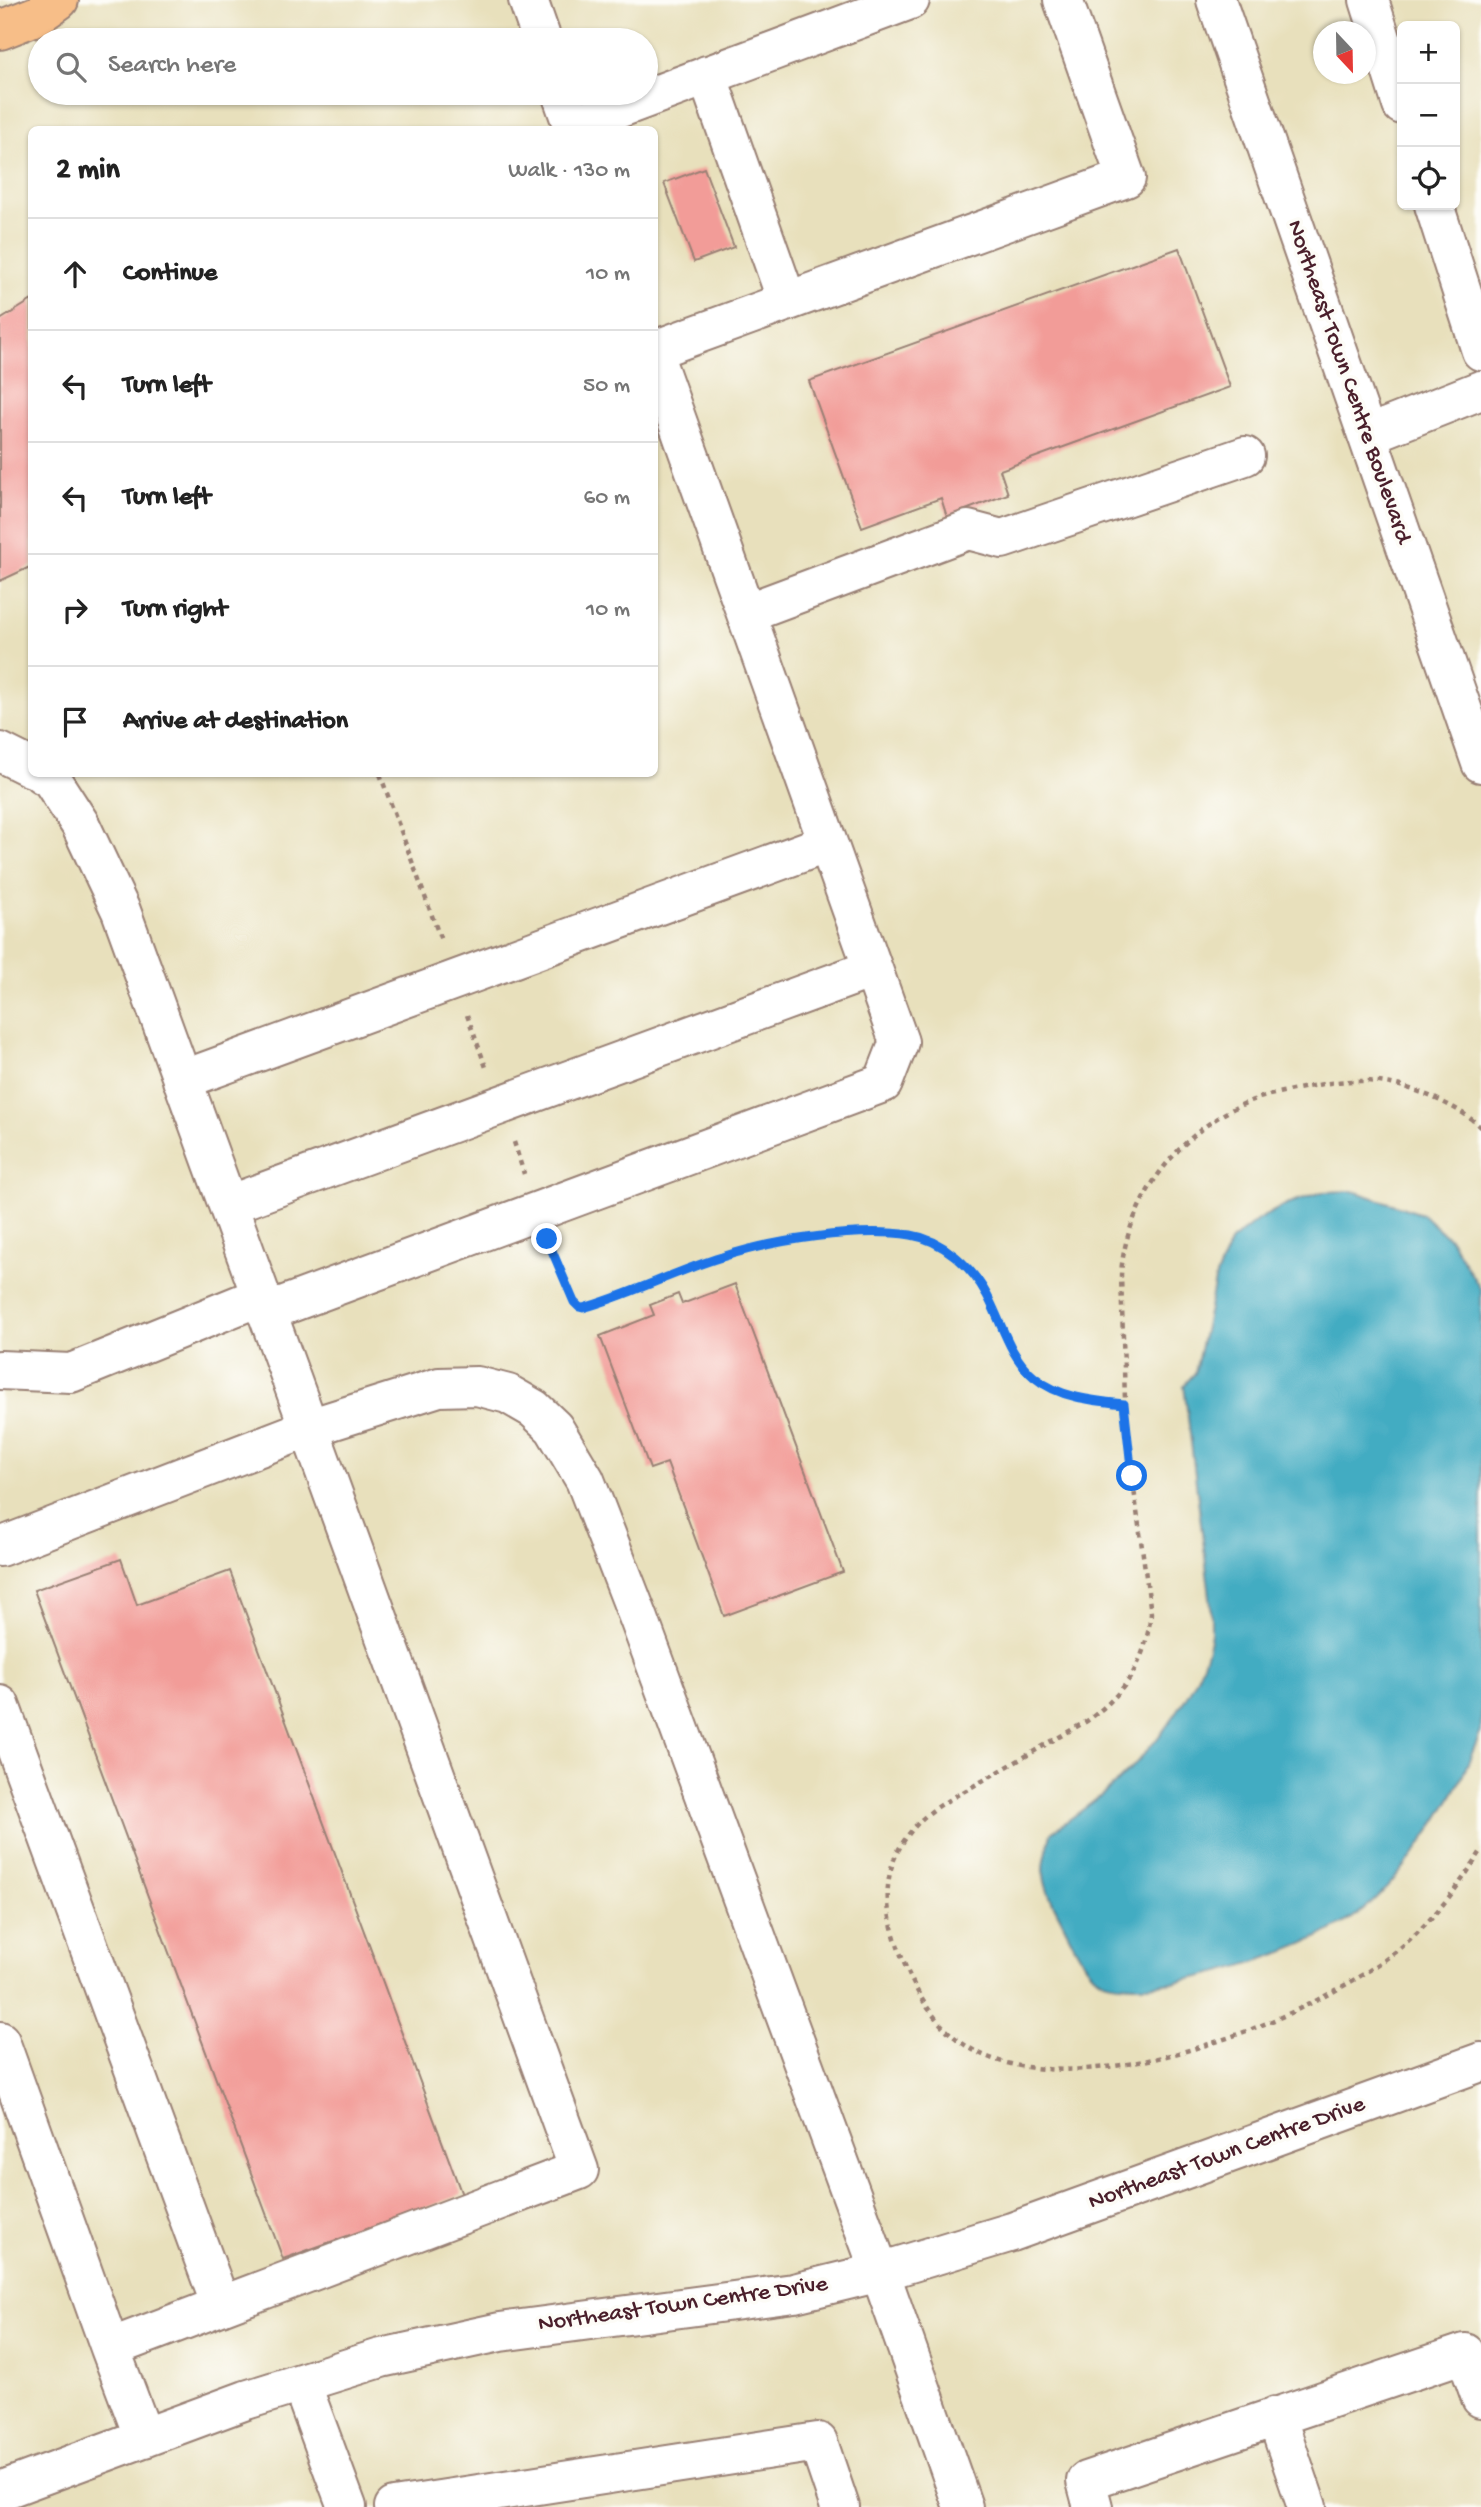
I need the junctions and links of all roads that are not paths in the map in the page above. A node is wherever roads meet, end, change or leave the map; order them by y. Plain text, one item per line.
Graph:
1 (59, 0) edge
2 (528, 0) edge
3 (911, 0) edge
4 (1063, 0) edge
5 (1216, 0) edge
6 (1368, 0) edge
7 (538, 28) edge
8 (0, 30) edge
9 (707, 75) junction
10 (658, 90) edge
11 (1397, 90) edge
12 (606, 105) edge
13 (569, 116) edge
14 (1436, 210) edge
15 (787, 301) junction
16 (658, 349) edge
17 (1481, 351) edge
18 (658, 367) edge
19 (1481, 390) edge
20 (1367, 435) junction
21 (1245, 456) dead end
22 (746, 613) junction
23 (1481, 763) edge
24 (47, 777) edge
25 (828, 843) junction
26 (872, 968) junction
27 (182, 1080) junction
28 (228, 1205) junction
29 (263, 1304) junction
30 (0, 1370) edge
31 (309, 1428) junction
32 (0, 1547) edge
33 (0, 1705) edge
34 (0, 2041) edge
35 (1481, 2062) edge
36 (880, 2272) junction
37 (221, 2305) junction
38 (110, 2347) junction
39 (301, 2383) junction
40 (1481, 2398) edge
41 (1276, 2416) junction
42 (144, 2438) junction
43 (0, 2491) edge
44 (347, 2507) edge
45 (394, 2507) edge
46 (840, 2507) edge
47 (963, 2507) edge
48 (1093, 2507) edge
49 (1307, 2507) edge

1 - 8 main road
2 - 7 street
3 - 9 street
4 - 15 street
5 - 20 street, Northeast Town Centre Boulevard
6 - 11 street
9 - 10 street
9 - 15 street
12 - 13 street
14 - 17 street
15 - 16 street
18 - 22 street
19 - 20 street
20 - 23 street, Northeast Town Centre Boulevard
21 - 22 street
22 - 25 street
24 - 27 street
25 - 26 street
25 - 27 street
26 - 28 street
26 - 29 street
27 - 28 street
28 - 29 street
29 - 30 street
29 - 31 street
31 - 32 street
31 - 36 street
31 - 37 street
33 - 37 street
34 - 38 street
35 - 36 street, Northeast Town Centre Drive
36 - 39 street, Northeast Town Centre Drive
36 - 47 street
37 - 38 street
38 - 42 street
39 - 42 street, Northeast Town Centre Drive
39 - 44 street
40 - 41 street
41 - 48 street
41 - 49 street
42 - 43 street, Northeast Town Centre Drive
45 - 46 street

